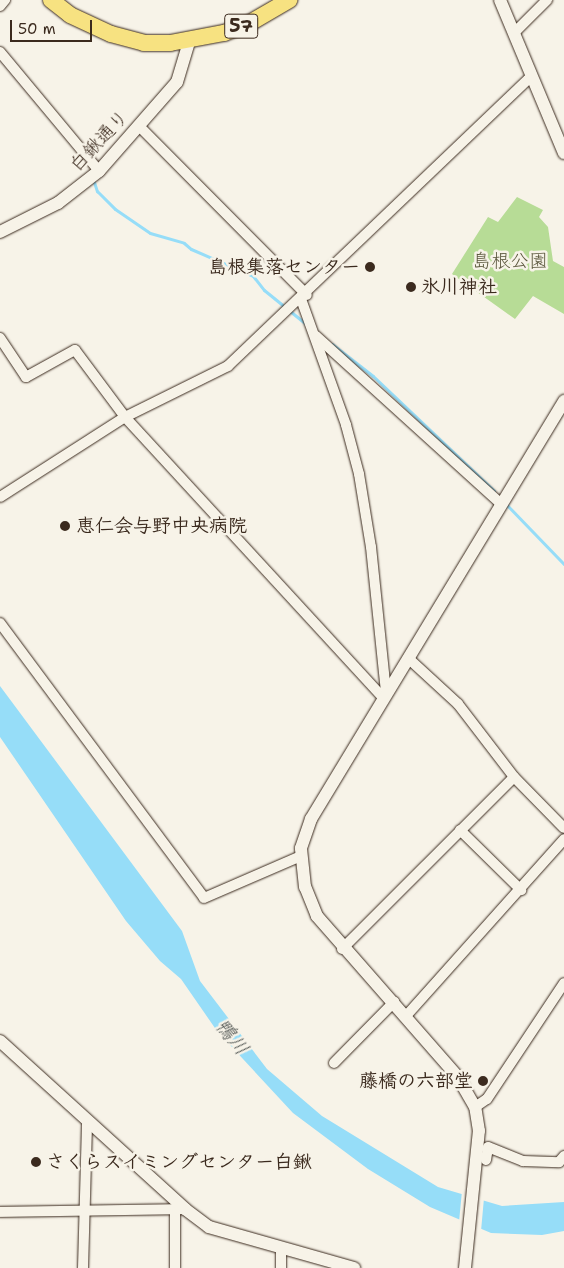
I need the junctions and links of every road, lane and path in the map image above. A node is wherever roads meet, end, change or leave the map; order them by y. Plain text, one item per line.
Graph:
1 (5, 0) edge
2 (51, 0) edge
3 (289, 0) edge
4 (500, 0) edge
5 (548, 0) edge
6 (0, 6) edge
7 (514, 33) junction
8 (189, 42) junction
9 (0, 52) edge
10 (531, 76) junction
11 (139, 126) junction
12 (564, 154) edge
13 (94, 175) junction
14 (0, 232) edge
15 (304, 297) junction
16 (315, 336) junction
17 (0, 338) edge
18 (564, 401) edge
19 (125, 417) junction
20 (0, 497) edge
21 (501, 504) junction
22 (0, 623) edge
23 (408, 658) junction
24 (385, 696) junction
25 (514, 777) junction
26 (564, 828) edge
27 (460, 830) junction
28 (564, 839) edge
29 (301, 856) junction
30 (521, 890) junction
31 (342, 949) junction
32 (564, 983) edge
33 (394, 1002) junction
34 (406, 1016) junction
35 (0, 1041) edge
36 (334, 1062) dead end
37 (475, 1107) junction
38 (87, 1122) junction
39 (564, 1156) edge
40 (481, 1162) junction
41 (180, 1209) junction
42 (0, 1212) edge
43 (82, 1212) junction
44 (281, 1250) junction
45 (82, 1268) edge
46 (175, 1268) edge
47 (281, 1268) edge
48 (354, 1268) edge
49 (465, 1268) edge

1 - 6 street
2 - 8 main road, 57
3 - 8 main road, 57
4 - 7 street
5 - 7 street
7 - 10 street
8 - 11 street, 白鍬通り
9 - 13 street
10 - 12 street
10 - 15 street
11 - 13 street, 白鍬通り
11 - 15 street
13 - 14 street, 白鍬通り
15 - 16 street
15 - 19 street
16 - 21 street
16 - 24 street
17 - 19 street
18 - 21 street
19 - 20 street
19 - 24 street
21 - 23 street
22 - 29 street
23 - 24 street
23 - 25 street
24 - 29 street
25 - 26 street
25 - 27 street
27 - 30 street
27 - 31 street
28 - 30 street
29 - 31 street
30 - 34 street
31 - 33 street
32 - 37 street
33 - 34 street
33 - 36 street
34 - 37 street
35 - 38 street
37 - 40 street
38 - 41 street
38 - 43 street
39 - 40 street
40 - 49 street
41 - 43 street
41 - 44 street
41 - 46 street
42 - 43 street
43 - 45 street
44 - 47 street
44 - 48 street

